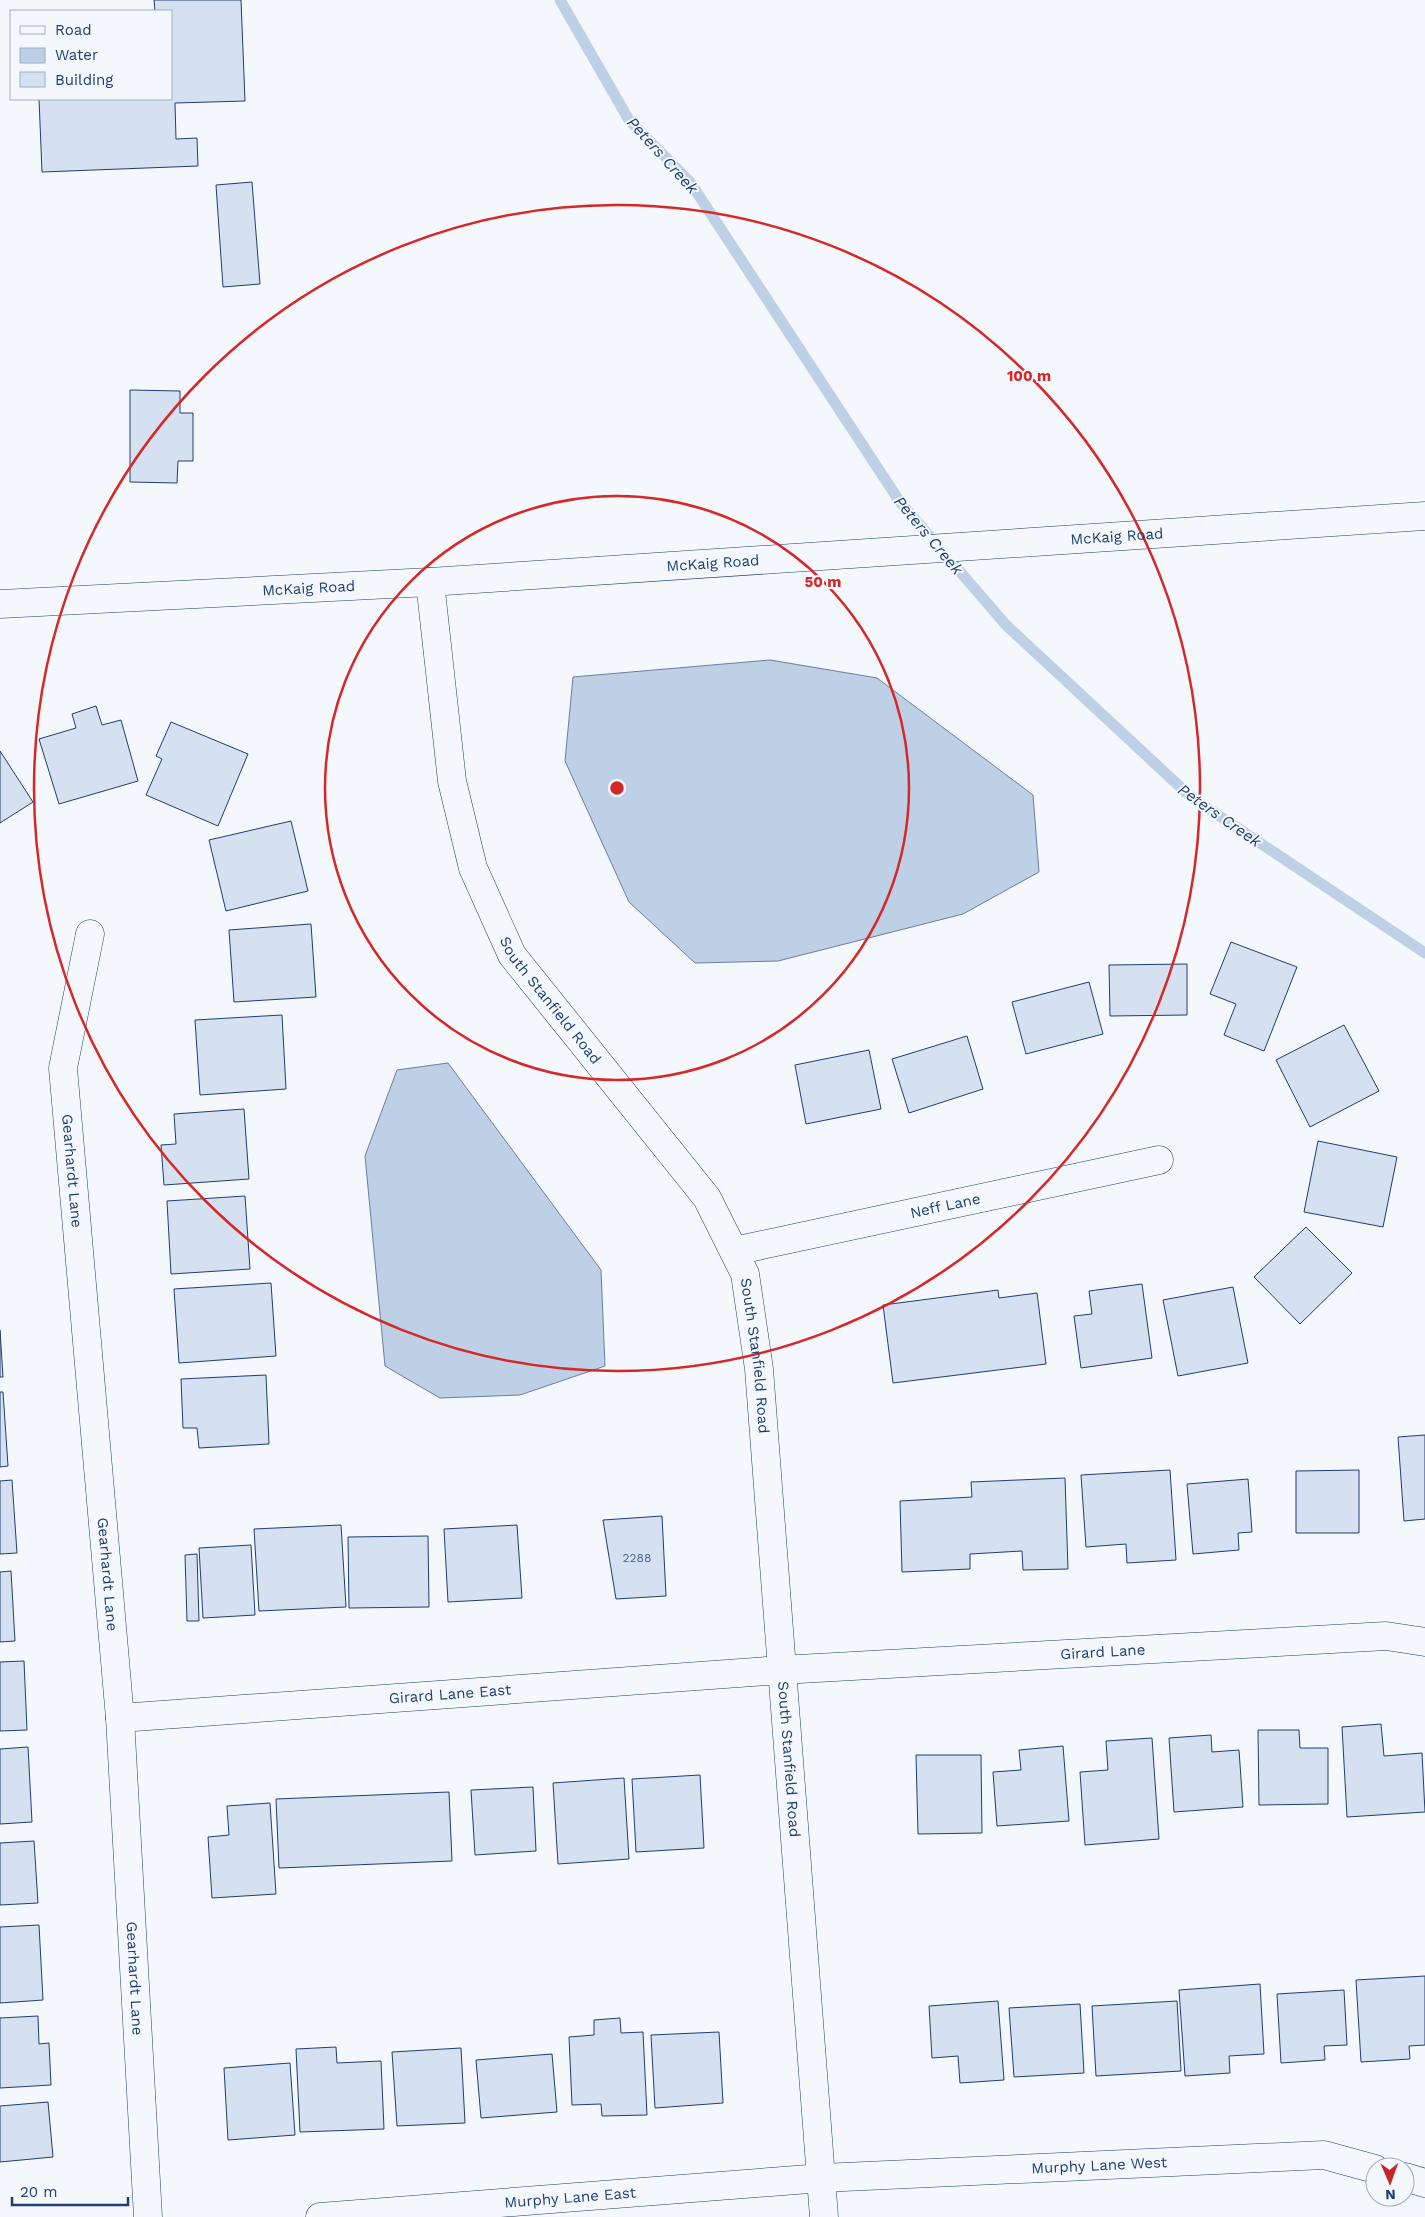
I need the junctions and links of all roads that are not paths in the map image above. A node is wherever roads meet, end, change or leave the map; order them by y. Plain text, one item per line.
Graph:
1 (1425, 516) edge
2 (430, 582) junction
3 (0, 604) edge
4 (90, 934) dead end
5 (1159, 1160) dead end
6 (734, 1251) junction
7 (1425, 1642) edge
8 (782, 1670) junction
9 (120, 1718) junction
10 (1365, 2166) edge
11 (822, 2178) junction
12 (148, 2217) edge
13 (320, 2217) edge
14 (824, 2217) edge

1 - 2 street, McKaig Road
2 - 3 street, McKaig Road
2 - 6 street, South Stanfield Road
4 - 9 street, Gearhardt Lane
5 - 6 street, Neff Lane
6 - 8 street, South Stanfield Road
7 - 8 street, Girard Lane
8 - 9 street, Girard Lane East
8 - 11 street, South Stanfield Road
9 - 12 street, Gearhardt Lane
10 - 11 street, Murphy Lane West
11 - 13 street, Murphy Lane East
11 - 14 street, South Stanfield Road

